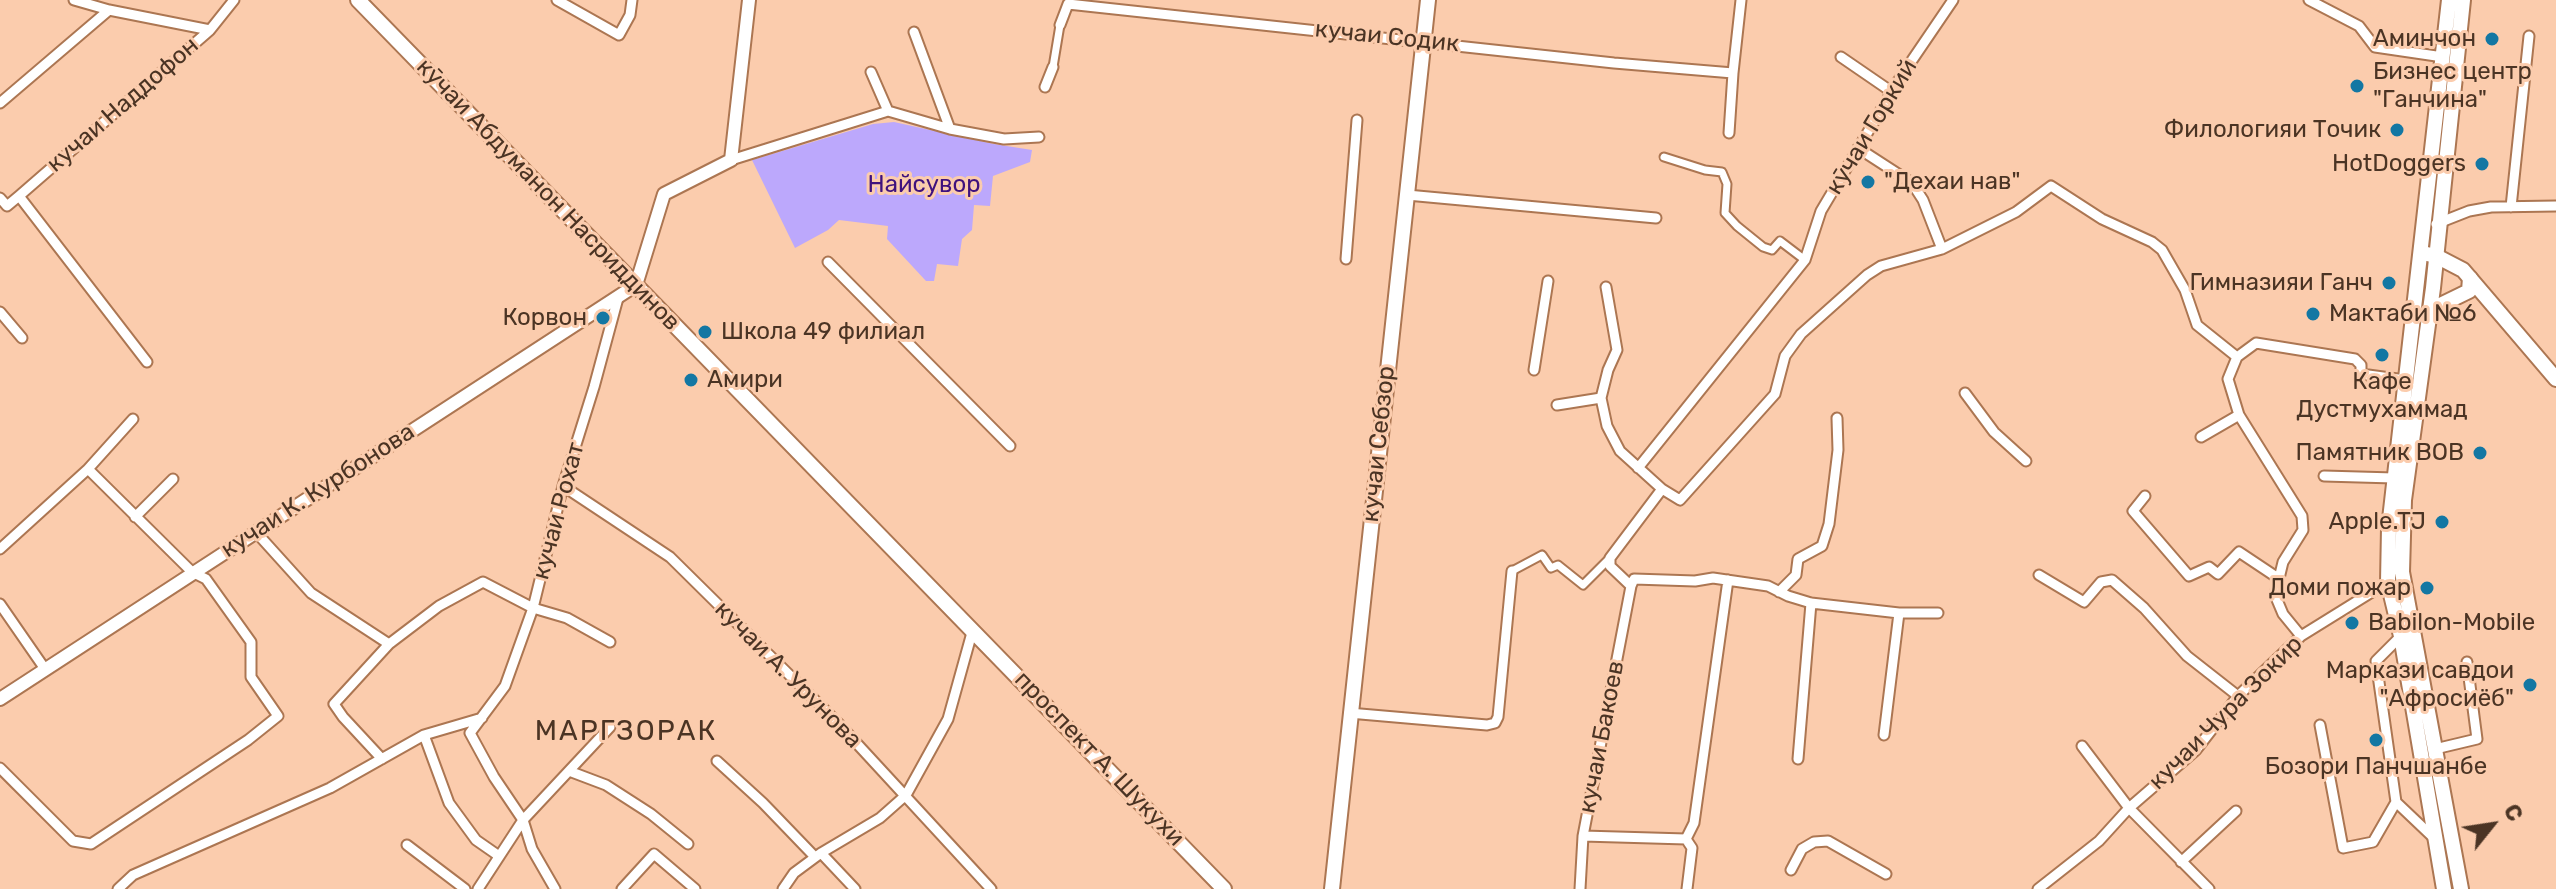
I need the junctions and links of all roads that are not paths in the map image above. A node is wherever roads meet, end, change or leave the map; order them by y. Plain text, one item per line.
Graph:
1 (74, 0) edge
2 (234, 0) edge
3 (358, 0) edge
4 (557, 0) edge
5 (632, 0) edge
6 (749, 0) edge
7 (1428, 0) edge
8 (1741, 0) edge
9 (1953, 0) edge
10 (2309, 0) edge
11 (2449, 0) edge
12 (2463, 0) edge
13 (109, 10) junction
14 (1060, 25) joint
15 (210, 30) junction
16 (914, 32) dead end
17 (2529, 36) dead end
18 (1424, 41) junction
19 (1841, 57) dead end
20 (2443, 57) junction
21 (1053, 67) joint
22 (871, 72) dead end
23 (1733, 73) junction
24 (1045, 87) dead end
25 (1892, 92) junction
26 (0, 103) edge
27 (888, 111) junction
28 (1357, 120) dead end
29 (950, 129) junction
30 (1729, 133) dead end
31 (1039, 137) dead end
32 (1858, 148) junction
33 (1664, 157) dead end
34 (731, 160) junction
35 (1407, 195) junction
36 (19, 196) junction
37 (2, 204) edge
38 (2556, 206) edge
39 (2511, 207) junction
40 (2441, 217) junction
41 (1656, 218) dead end
42 (2425, 227) junction
43 (1942, 249) junction
44 (2429, 254) junction
45 (1346, 259) dead end
46 (1805, 260) junction
47 (828, 262) dead end
48 (2470, 278) junction
49 (1548, 281) dead end
50 (636, 285) junction
51 (1606, 287) dead end
52 (618, 298) junction
53 (2430, 310) junction
54 (0, 312) edge
55 (22, 338) dead end
56 (2237, 357) junction
57 (147, 362) dead end
58 (1534, 370) dead end
59 (2556, 379) edge
60 (2405, 380) junction
61 (1965, 393) dead end
62 (1601, 398) junction
63 (1557, 405) dead end
64 (2239, 415) junction
65 (1837, 418) dead end
66 (133, 419) dead end
67 (2201, 437) dead end
68 (1010, 446) dead end
69 (2026, 461) dead end
70 (1638, 468) junction
71 (88, 469) junction
72 (2324, 476) dead end
73 (2394, 478) junction
74 (173, 479) dead end
75 (563, 486) junction
76 (1662, 489) junction
77 (2145, 496) dead end
78 (135, 517) junction
79 (255, 531) junction
80 (0, 549) edge
81 (1610, 558) junction
82 (1512, 571) joint
83 (192, 572) junction
84 (2039, 575) dead end
85 (2278, 578) junction
86 (1728, 580) junction
87 (2388, 582) junction
88 (1631, 586) junction
89 (1779, 592) junction
90 (1811, 603) junction
91 (0, 604) edge
92 (533, 608) junction
93 (1899, 613) junction
94 (1938, 613) dead end
95 (973, 629) junction
96 (2301, 636) junction
97 (2401, 636) junction
98 (610, 642) dead end
99 (389, 644) junction
100 (2467, 662) dead end
101 (45, 669) junction
102 (2238, 696) junction
103 (0, 699) edge
104 (1349, 713) junction
105 (479, 722) junction
106 (2320, 725) dead end
107 (610, 727) dead end
108 (424, 735) junction
109 (1884, 735) dead end
110 (2082, 746) dead end
111 (2435, 749) junction
112 (382, 759) junction
113 (1798, 759) dead end
114 (717, 761) dead end
115 (0, 768) edge
116 (569, 771) junction
117 (906, 795) junction
118 (2396, 802) junction
119 (2129, 808) junction
120 (2236, 811) dead end
121 (523, 820) junction
122 (1583, 836) junction
123 (1686, 839) junction
124 (2436, 840) junction
125 (688, 844) dead end
126 (407, 845) dead end
127 (818, 855) junction
128 (499, 856) junction
129 (2181, 862) junction
130 (1791, 870) dead end
131 (1886, 874) dead end
132 (118, 889) edge
133 (465, 889) edge
134 (478, 889) edge
135 (555, 889) edge
136 (622, 889) edge
137 (695, 889) edge
138 (783, 889) edge
139 (855, 889) edge
140 (991, 889) edge
141 (1224, 889) edge
142 (1332, 889) edge
143 (1580, 889) edge
144 (1687, 889) edge
145 (2038, 889) edge
146 (2209, 889) edge
147 (2444, 889) edge
148 (2461, 889) edge

1 - 13 street
2 - 15 street, кучаи Наддофон
3 - 50 main road, кӯчаи Абдуманон Насриддинов
4 - 5 street
6 - 34 street
7 - 18 main road, кучаи Себзор
8 - 23 street
9 - 25 street, кӯчаи Горкий
10 - 20 street
11 - 20 main road
12 - 40 main road
13 - 15 street
13 - 26 street
14 - 18 street, кучаи Содик
14 - 21 street, кучаи Содик
15 - 36 street, кучаи Наддофон
16 - 29 street
17 - 39 street
18 - 23 street, кучаи Содик
18 - 35 main road, кучаи Себзор
19 - 25 street
20 - 42 main road
21 - 24 street, кучаи Содик
22 - 27 street
23 - 30 street
25 - 32 street, кӯчаи Горкий
27 - 29 street
27 - 34 street
28 - 45 street
29 - 31 street
32 - 43 street
32 - 46 street, кӯчаи Горкий
33 - 46 street
34 - 50 street
35 - 41 street
35 - 104 main road, кучаи Себзор
36 - 37 street, кучаи Наддофон
36 - 57 street
38 - 39 street
39 - 40 street
40 - 42 street
40 - 44 main road
42 - 44 main road
43 - 56 street
43 - 76 street
44 - 48 main road
44 - 53 main road
44 - 60 main road
46 - 70 street, кӯчаи Горкий
47 - 68 street
48 - 53 main road
48 - 59 main road
49 - 58 street
50 - 52 street, кучаи К. Курбонова
50 - 95 main road, кӯчаи Абдуманон Насриддинов
51 - 62 street
52 - 75 street, кучаи Рохат
52 - 79 street, кучаи К. Курбонова
53 - 111 main road
54 - 55 street
56 - 60 street
56 - 64 street
60 - 73 main road
61 - 69 street
62 - 63 street
62 - 70 street
64 - 67 street
64 - 85 street
65 - 89 street
66 - 71 street
70 - 76 street
71 - 78 street
71 - 80 street
72 - 73 street
73 - 87 main road
74 - 78 street
75 - 92 street, кучаи Рохат
75 - 117 street, кучаи А. Урунова
76 - 81 street
77 - 85 street
78 - 83 street
79 - 83 street, кучаи К. Курбонова
79 - 99 street
81 - 82 street
81 - 88 street
82 - 104 street
83 - 101 street, кучаи К. Курбонова
83 - 115 street
84 - 102 street
85 - 96 street
86 - 88 street
86 - 89 street
86 - 123 street
87 - 96 street, кучаи Чура Зокир
87 - 97 main road
88 - 122 street, кучаи Бакоев
89 - 90 street
90 - 93 street
90 - 113 street
91 - 101 street
92 - 98 street
92 - 99 street
92 - 105 street, кучаи Рохат
93 - 94 street
93 - 109 street
95 - 117 street
95 - 141 main road, проспект А. Шукухи
96 - 102 street, кучаи Чура Зокир
97 - 118 street
97 - 124 main road
99 - 112 street
100 - 111 street
101 - 103 street, кучаи К. Курбонова
102 - 119 street, кучаи Чура Зокир
104 - 142 main road, кучаи Себзор
105 - 108 street
105 - 121 street
106 - 118 street
107 - 116 street
108 - 112 street
108 - 128 street
110 - 119 street
111 - 148 main road
112 - 132 street
114 - 127 street
116 - 121 street
116 - 125 street
117 - 127 street
117 - 140 street, кучаи А. Урунова
118 - 124 street
119 - 129 street
119 - 145 street, кучаи Чура Зокир
120 - 129 street
121 - 128 street
121 - 135 street
122 - 123 street
122 - 143 street, кучаи Бакоев
123 - 144 street
124 - 147 main road
126 - 133 street
127 - 138 street
127 - 139 street
128 - 134 street
129 - 146 street
130 - 131 street
136 - 137 street

